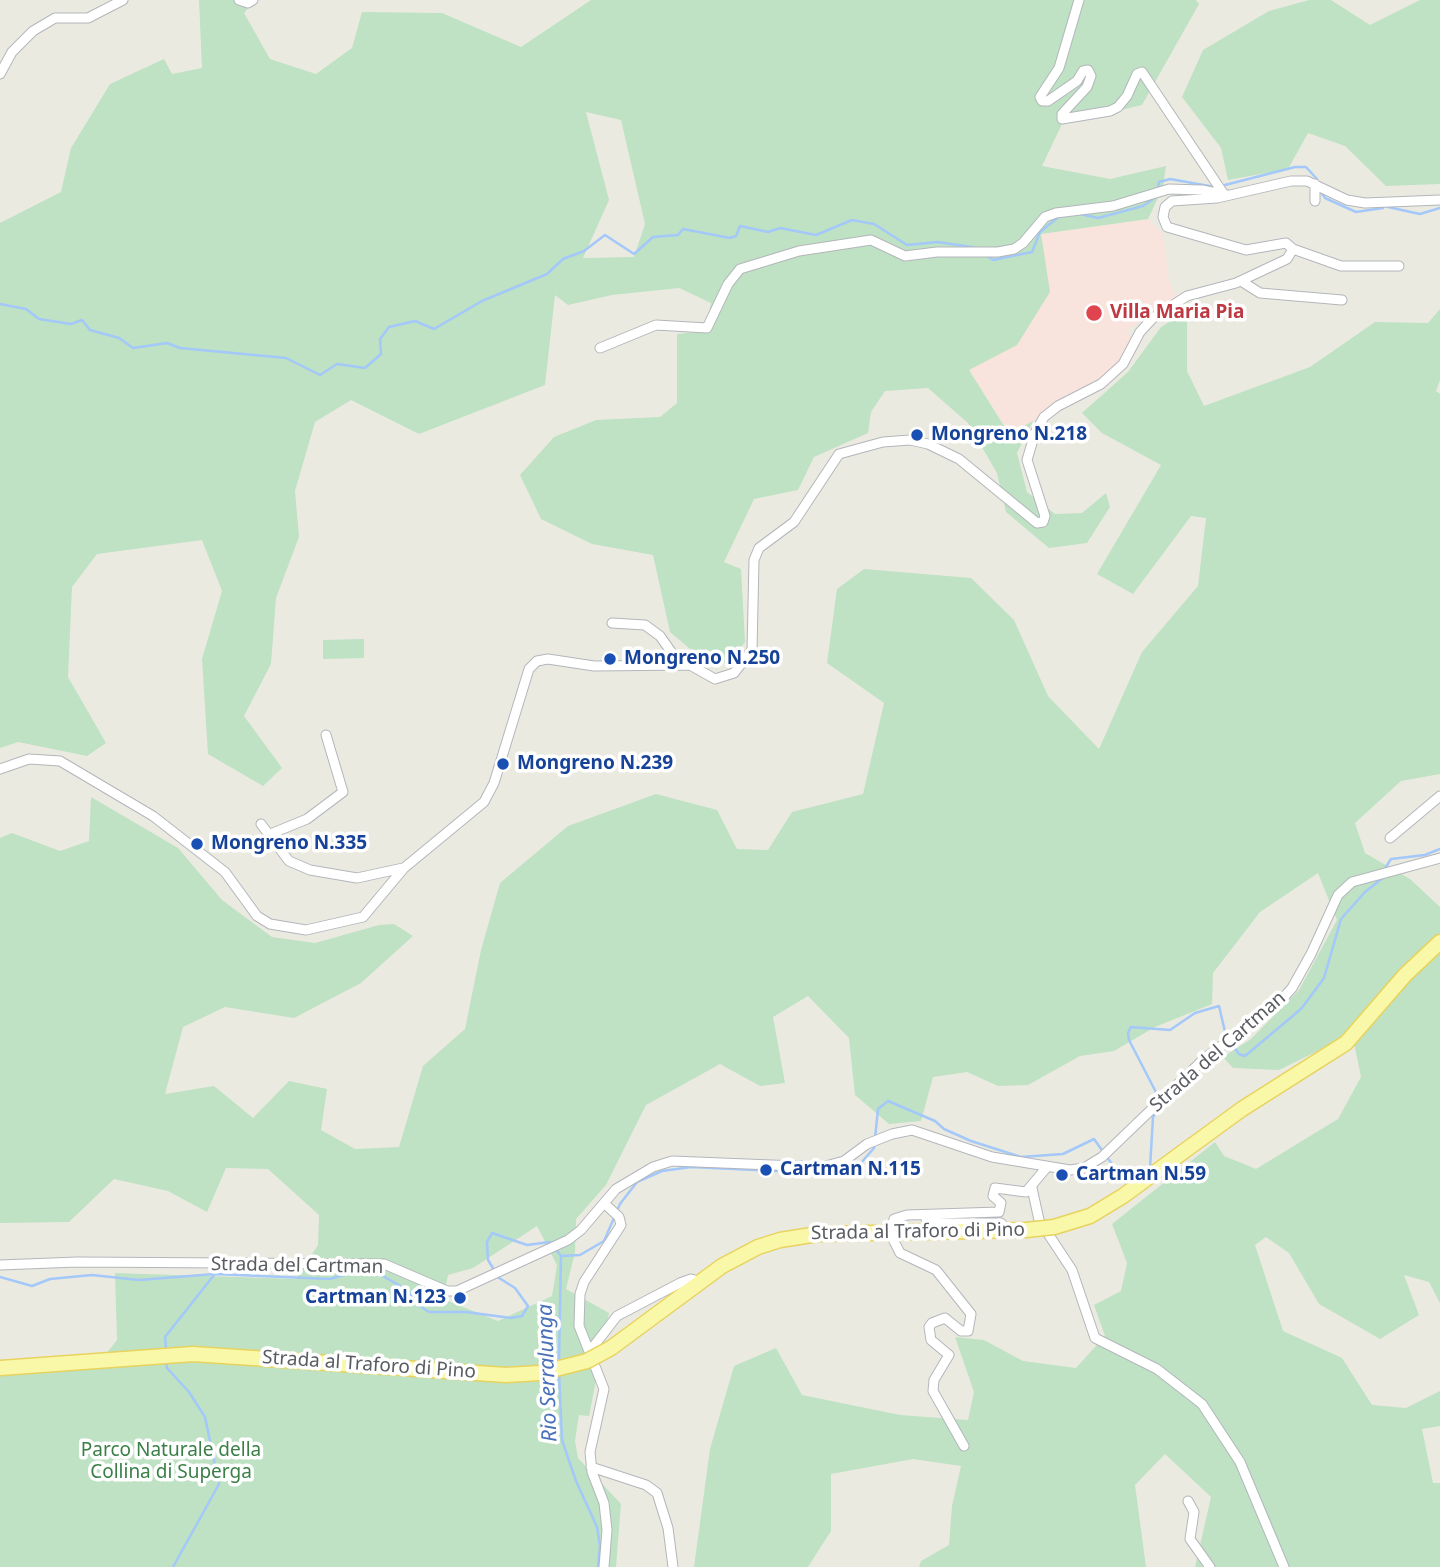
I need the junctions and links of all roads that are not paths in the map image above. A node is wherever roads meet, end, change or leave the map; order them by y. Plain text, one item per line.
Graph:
1 (123, 0) edge
2 (239, 0) edge
3 (253, 0) edge
4 (1079, 0) edge
5 (0, 74) edge
6 (1315, 184) junction
7 (1226, 194) junction
8 (1440, 200) edge
9 (1315, 201) dead end
10 (1293, 249) junction
11 (1399, 266) dead end
12 (1241, 281) junction
13 (1342, 300) dead end
14 (600, 348) dead end
15 (612, 623) dead end
16 (681, 665) junction
17 (326, 735) dead end
18 (0, 769) edge
19 (1440, 796) edge
20 (261, 824) dead end
21 (268, 835) junction
22 (1390, 838) dead end
23 (1440, 858) edge
24 (404, 868) junction
25 (1440, 942) edge
26 (1047, 1167) junction
27 (1032, 1188) junction
28 (612, 1210) junction
29 (907, 1215) junction
30 (1007, 1231) junction
31 (0, 1265) edge
32 (701, 1282) junction
33 (588, 1348) junction
34 (0, 1368) edge
35 (964, 1446) dead end
36 (592, 1467) junction
37 (1188, 1501) dead end
38 (604, 1567) edge
39 (673, 1567) edge
40 (1210, 1567) edge
41 (1284, 1567) edge

1 - 5 street
2 - 3 street
4 - 7 street
6 - 7 street
6 - 8 street
6 - 9 street
7 - 10 street
7 - 14 street
10 - 11 street
10 - 12 street
12 - 13 street
12 - 16 street
15 - 16 street
16 - 24 street
17 - 21 street
18 - 24 street
19 - 22 street
20 - 21 street
21 - 24 street
23 - 26 street, Strada del Cartman
25 - 30 main road, Strada al Traforo di Pino, bridge
26 - 27 street
26 - 28 street, Strada del Cartman
27 - 29 street
27 - 41 street
28 - 31 street, Strada del Cartman
28 - 33 street, Strada del Cartman
29 - 30 street
29 - 35 street, bridge
30 - 32 main road, Strada al Traforo di Pino
32 - 33 street
32 - 34 main road, Strada al Traforo di Pino, bridge
33 - 36 street, Strada del Cartman
36 - 38 street, Strada del Cartman
36 - 39 street
37 - 40 street

